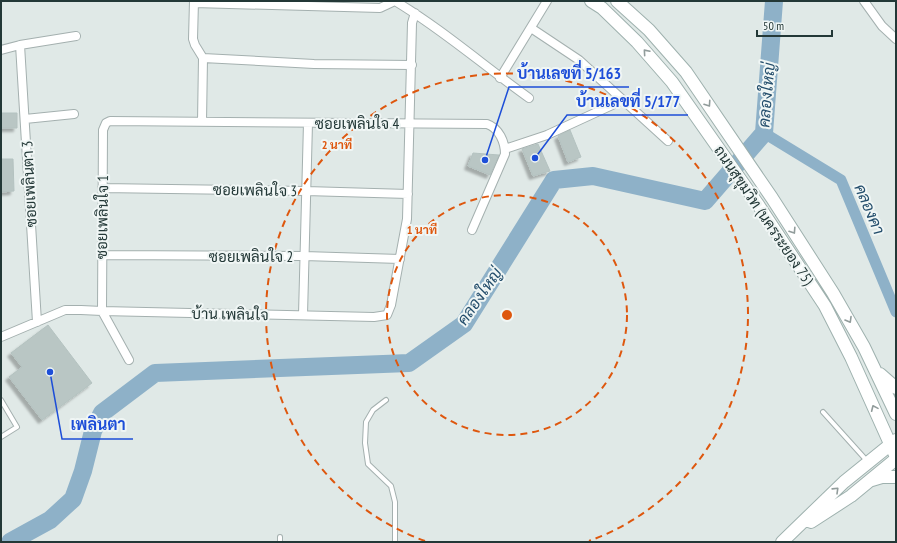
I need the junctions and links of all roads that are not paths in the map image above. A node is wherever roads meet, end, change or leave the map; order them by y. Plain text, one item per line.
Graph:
1 (395, 1) edge
2 (547, 1) edge
3 (591, 1) edge
4 (618, 1) edge
5 (864, 1) edge
6 (194, 2) edge
7 (415, 13) junction
8 (531, 28) junction
9 (76, 36) dead end
10 (896, 39) edge
11 (20, 45) junction
12 (1, 50) edge
13 (203, 58) junction
14 (412, 65) junction
15 (500, 78) junction
16 (529, 98) dead end
17 (623, 100) junction
18 (74, 114) dead end
19 (25, 119) junction
20 (202, 122) junction
21 (106, 123) joint
22 (308, 123) junction
23 (410, 123) junction
24 (668, 141) dead end
25 (505, 149) junction
26 (102, 188) junction
27 (306, 191) junction
28 (408, 194) junction
29 (472, 230) dead end
30 (102, 255) junction
31 (304, 256) junction
32 (400, 259) junction
33 (102, 311) junction
34 (303, 315) junction
35 (37, 322) junction
36 (1, 337) edge
37 (130, 360) dead end
38 (876, 371) junction
39 (896, 388) edge
40 (1, 400) edge
41 (386, 400) dead end
42 (823, 412) dead end
43 (896, 414) edge
44 (1, 437) edge
45 (893, 442) edge
46 (896, 458) edge
47 (868, 462) junction
48 (896, 477) edge
49 (869, 482) junction
50 (280, 537) dead end
51 (785, 540) edge
52 (280, 542) edge
53 (395, 542) edge

1 - 6 street
1 - 7 street
2 - 8 street
45 -> 3 street, ถนนสุขุมวิท (นครระยอง 75)
4 -> 38 street, ถนนสุขุมวิท (นครระยอง 75)
5 - 10 street
6 - 13 street
7 - 14 street
7 - 15 street
8 - 15 street
8 - 17 street
9 - 11 street
11 - 12 street
11 - 19 street, ซอยเพลินตา 3
13 - 14 street
13 - 20 street
14 - 23 street
15 - 16 street
17 - 24 street
17 - 25 street
18 - 19 street
19 - 35 street, ซอยเพลินตา 3
20 - 21 street, ซอยเพลินใจ 4
20 - 22 street, ซอยเพลินใจ 4
21 - 26 street, ซอยเพลินใจ 1
22 - 23 street, ซอยเพลินใจ 4
22 - 27 street
23 - 25 street, ซอยเพลินใจ 4
23 - 28 street
25 - 29 street
26 - 27 street, ซอยเพลินใจ 3
26 - 30 street, ซอยเพลินใจ 1
27 - 28 street, ซอยเพลินใจ 3
27 - 31 street
28 - 32 street
30 - 31 street, ซอยเพลินใจ 2
30 - 33 street, ซอยเพลินใจ 1
31 - 32 street, ซอยเพลินใจ 2
31 - 34 street
32 - 34 street, บ้าน เพลินใจ
33 - 34 street, บ้าน เพลินใจ
33 - 35 street, บ้าน เพลินใจ
33 - 37 street
35 - 36 street, บ้าน เพลินใจ
38 - 39 street
38 - 43 street, ถนนสุขุมวิท (นครระยอง 75)
40 - 44 lane
41 - 53 lane
42 - 47 lane
45 - 46 street, ถนนสุขุมวิท (นครระยอง 75)
45 - 47 street
46 - 49 street
51 -> 47 street
48 - 49 street
49 - 51 street
50 - 52 lane

